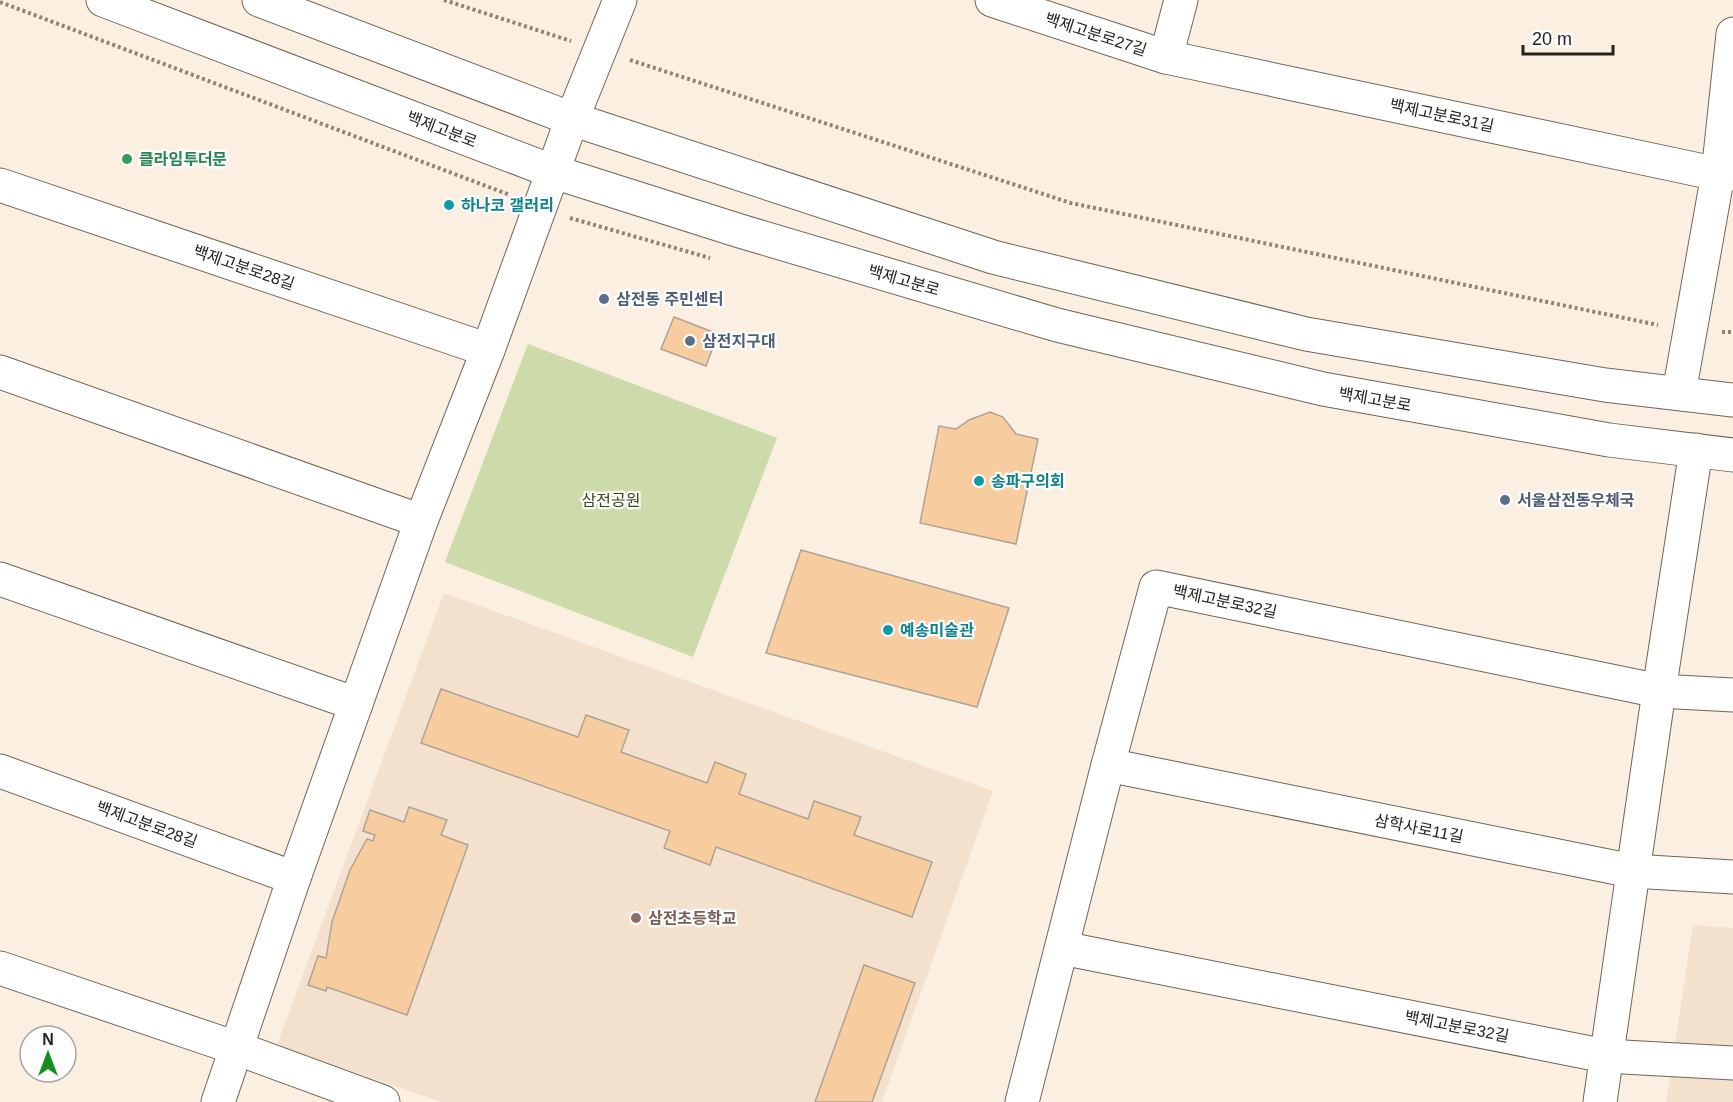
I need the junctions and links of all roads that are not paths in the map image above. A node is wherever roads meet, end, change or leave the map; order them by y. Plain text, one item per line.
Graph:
1 (104, 0) edge
2 (259, 0) edge
3 (620, 0) edge
4 (992, 0) edge
5 (1181, 0) edge
6 (1733, 34) edge
7 (1166, 57) junction
8 (572, 119) junction
9 (554, 172) junction
10 (1726, 174) edge
11 (0, 184) edge
12 (488, 350) junction
13 (0, 372) edge
14 (1679, 393) junction
15 (1733, 400) edge
16 (1696, 450) junction
17 (1733, 455) edge
18 (421, 522) junction
19 (0, 579) edge
20 (1659, 691) junction
21 (1733, 695) edge
22 (356, 704) junction
23 (1108, 765) junction
24 (0, 771) edge
25 (1632, 871) junction
26 (1733, 877) edge
27 (294, 878) junction
28 (1062, 948) junction
29 (0, 968) edge
30 (236, 1048) junction
31 (1605, 1056) junction
32 (1733, 1063) edge
33 (218, 1102) edge
34 (383, 1102) edge
35 (1022, 1102) edge
36 (1600, 1102) edge

1 - 9 street, 백제고분로
2 - 8 street
3 - 8 street
4 - 7 street, 백제고분로27길
5 - 7 street
6 - 10 street
7 - 10 street, 백제고분로31길
8 - 9 street
8 - 14 street
9 - 12 street
9 - 16 street, 백제고분로
10 - 14 street
11 - 12 street, 백제고분로28길
12 - 18 street
13 - 18 street
14 - 15 street
16 - 17 street, 백제고분로
16 - 20 street
18 - 22 street
19 - 22 street
20 - 21 street, 백제고분로32길
20 - 23 street, 백제고분로32길
20 - 25 street
22 - 27 street
23 - 25 street, 삼학사로11길
23 - 28 street, 백제고분로32길
24 - 27 street, 백제고분로28길
25 - 26 street, 삼학사로11길
25 - 31 street
27 - 30 street
28 - 31 street, 백제고분로32길
28 - 35 street, 백제고분로32길
29 - 30 street
30 - 33 street
30 - 34 street
31 - 32 street, 백제고분로32길
31 - 36 street

